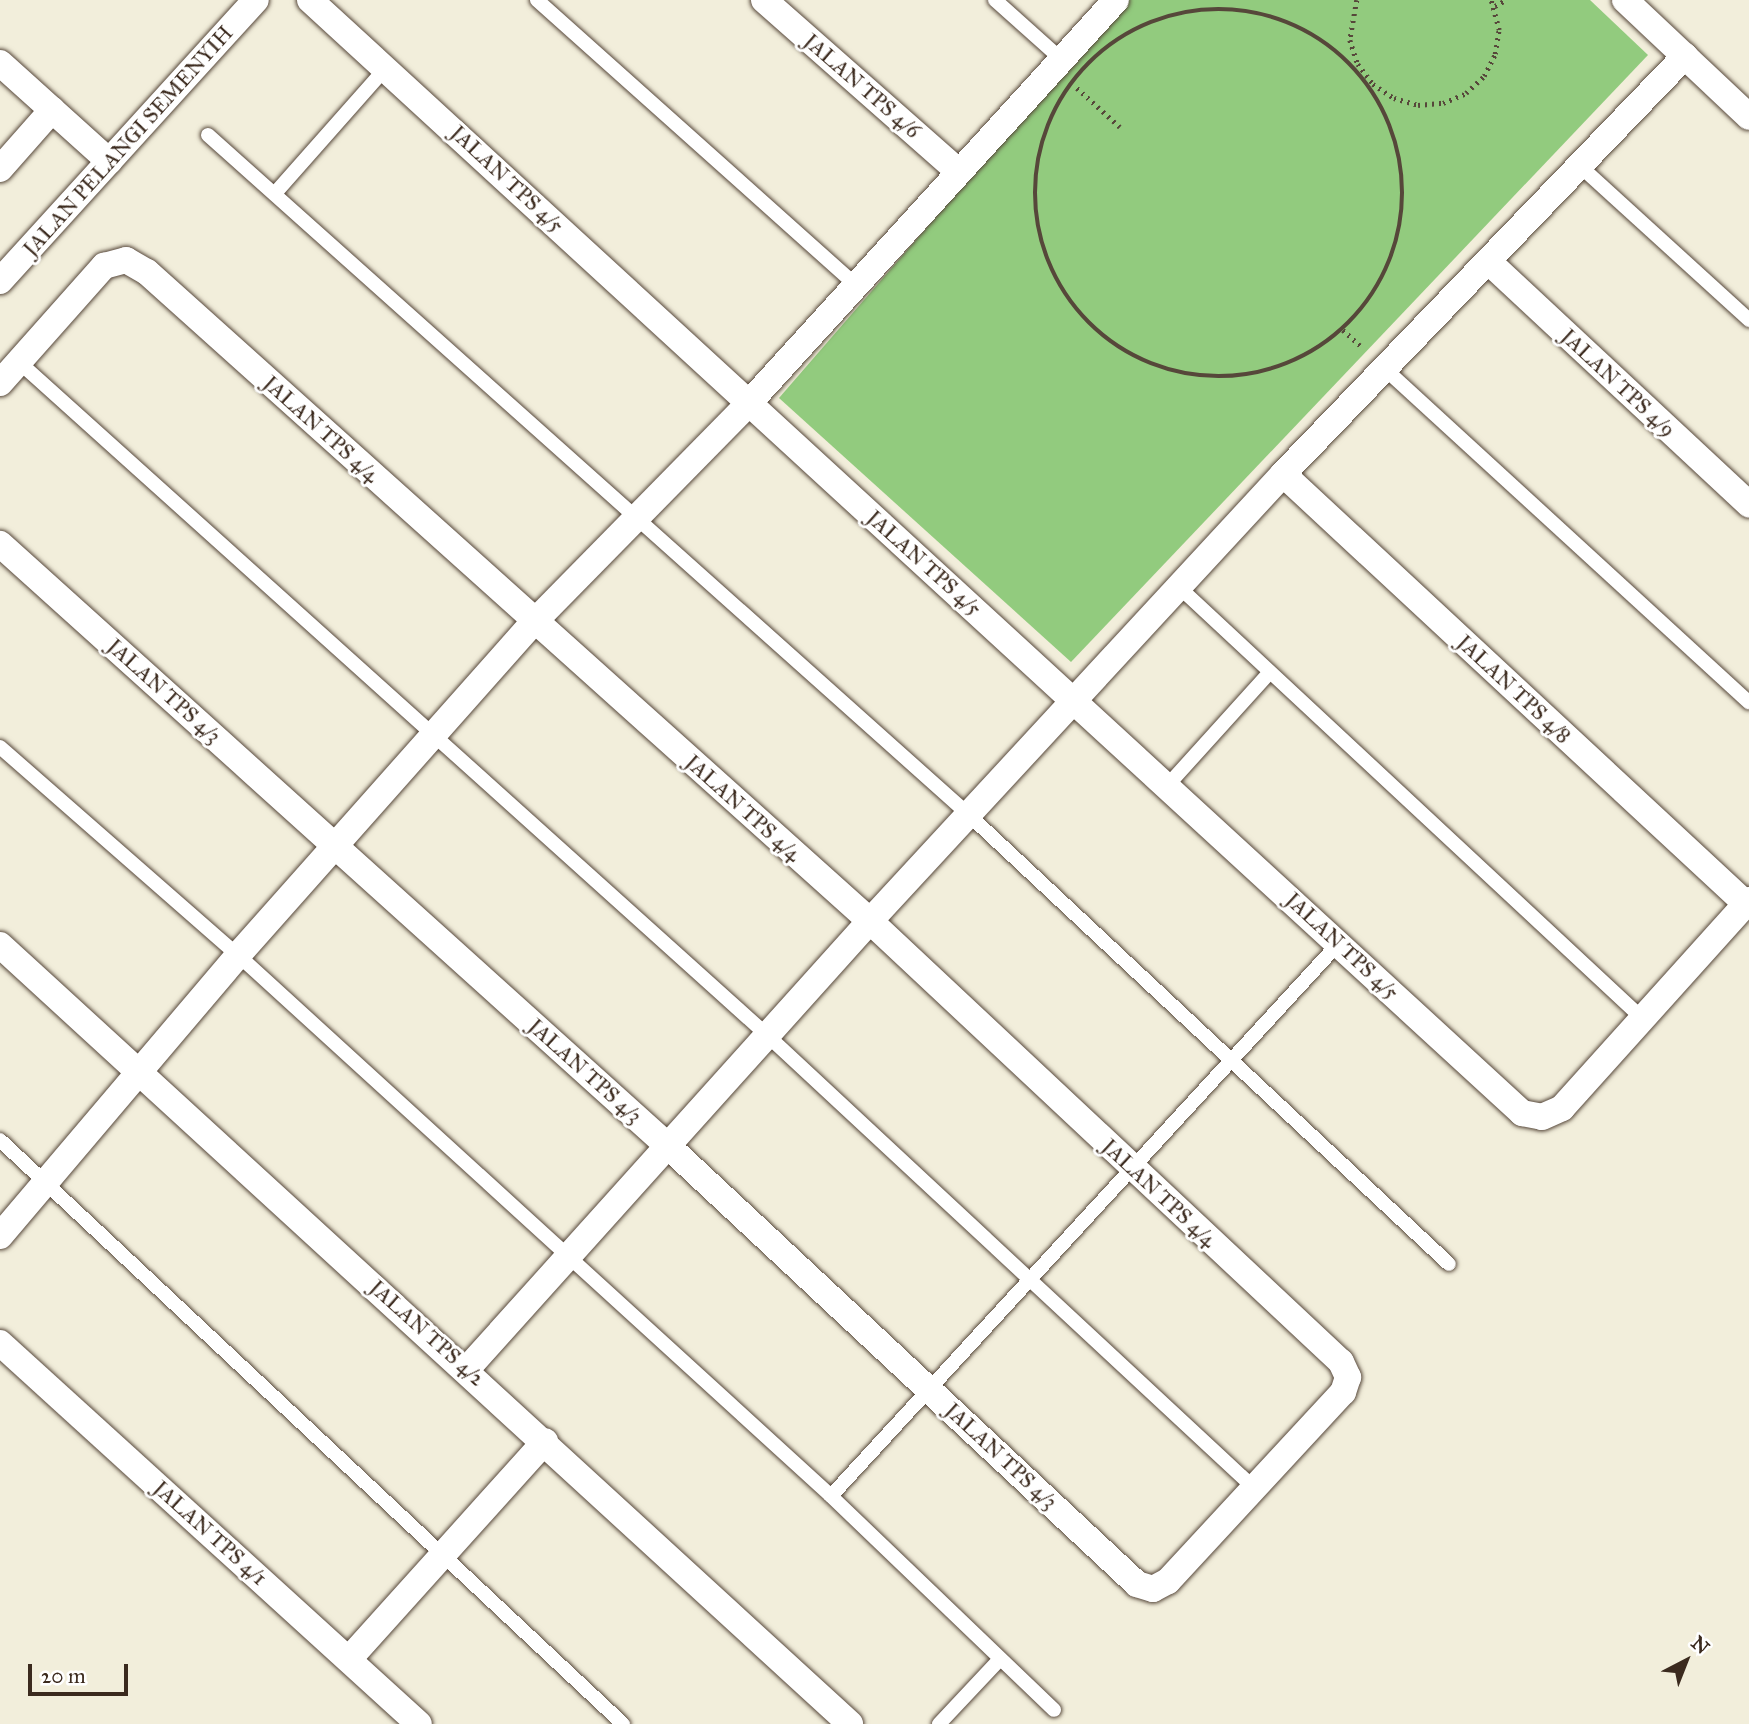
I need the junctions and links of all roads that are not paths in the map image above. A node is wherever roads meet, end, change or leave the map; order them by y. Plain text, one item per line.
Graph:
1 (256, 0) edge
2 (310, 0) edge
3 (537, 0) edge
4 (764, 0) edge
5 (995, 0) edge
6 (1116, 0) edge
7 (1625, 0) edge
8 (1685, 56) junction
9 (0, 63) edge
10 (386, 68) junction
11 (1062, 70) junction
12 (52, 110) junction
13 (1747, 112) edge
14 (208, 135) dead end
15 (109, 161) junction
16 (1580, 166) junction
17 (0, 169) edge
18 (960, 172) junction
19 (276, 191) junction
20 (1488, 261) junction
21 (0, 281) edge
22 (856, 285) junction
23 (1749, 320) edge
24 (19, 362) junction
25 (1384, 369) junction
26 (0, 383) edge
27 (748, 404) junction
28 (1283, 474) junction
29 (1749, 504) edge
30 (638, 515) junction
31 (0, 544) edge
32 (1179, 587) junction
33 (535, 621) junction
34 (1269, 673) junction
35 (1074, 701) junction
36 (1749, 703) edge
37 (433, 736) junction
38 (0, 747) edge
39 (1167, 786) junction
40 (969, 815) junction
41 (336, 844) junction
42 (1747, 902) edge
43 (870, 921) junction
44 (1339, 943) junction
45 (0, 945) edge
46 (238, 955) junction
47 (1642, 1018) junction
48 (768, 1037) junction
49 (1231, 1061) junction
50 (139, 1071) junction
51 (0, 1140) edge
52 (669, 1147) junction
53 (1133, 1169) junction
54 (48, 1184) junction
55 (0, 1236) edge
56 (567, 1259) junction
57 (1448, 1264) dead end
58 (1027, 1280) junction
59 (0, 1342) edge
60 (467, 1368) junction
61 (928, 1388) junction
62 (545, 1441) junction
63 (1254, 1488) junction
64 (831, 1496) junction
65 (440, 1557) junction
66 (349, 1659) junction
67 (1000, 1659) junction
68 (1054, 1710) dead end
69 (419, 1724) edge
70 (623, 1724) edge
71 (850, 1724) edge
72 (939, 1724) edge

1 - 15 street, JALAN PELANGI SEMENYIH
2 - 10 street, JALAN TPS 4/5
3 - 22 lane
4 - 18 street, JALAN TPS 4/6
5 - 11 lane
6 - 11 street
7 - 8 street
8 - 13 street
8 - 16 street
9 - 12 street
10 - 19 lane
10 - 27 street, JALAN TPS 4/5
11 - 18 street
12 - 15 street
12 - 17 street
14 - 19 lane
15 - 21 street, JALAN PELANGI SEMENYIH
16 - 20 street
16 - 23 lane
18 - 22 street
19 - 30 lane
20 - 25 street
20 - 29 street, JALAN TPS 4/9
22 - 27 street
24 - 26 street
24 - 33 street, JALAN TPS 4/4
24 - 37 lane
25 - 28 street
25 - 36 lane
27 - 30 street
27 - 35 street, JALAN TPS 4/5
28 - 32 street
28 - 42 street, JALAN TPS 4/8
30 - 33 street
30 - 40 lane
31 - 41 street, JALAN TPS 4/3
32 - 34 lane
32 - 35 street
33 - 37 street
33 - 43 street, JALAN TPS 4/4
34 - 39 lane
34 - 47 lane
35 - 39 street, JALAN TPS 4/5
35 - 40 street
37 - 41 street
37 - 48 lane
38 - 46 lane
39 - 44 street, JALAN TPS 4/5
40 - 43 street
40 - 49 lane
41 - 46 street
41 - 52 street, JALAN TPS 4/3
42 - 47 street
43 - 48 street
43 - 53 street, JALAN TPS 4/4
44 - 47 street, JALAN TPS 4/5
44 - 49 lane
45 - 50 street, JALAN TPS 4/2
46 - 50 street
46 - 56 lane
48 - 52 street
48 - 58 lane
49 - 53 lane
49 - 57 lane
50 - 54 street
50 - 60 street, JALAN TPS 4/2
51 - 54 lane
52 - 56 street
52 - 61 street, JALAN TPS 4/3
53 - 58 lane
53 - 63 street, JALAN TPS 4/4
54 - 55 street
54 - 65 lane
56 - 60 street
56 - 64 lane
58 - 61 lane
58 - 63 lane
59 - 66 street, JALAN TPS 4/1
60 - 62 street, JALAN TPS 4/2
61 - 63 street, JALAN TPS 4/3
61 - 64 lane
62 - 65 street
62 - 71 street, JALAN TPS 4/2
64 - 67 lane
65 - 66 street
65 - 70 lane
66 - 69 street, JALAN TPS 4/1
67 - 68 lane
67 - 72 lane

